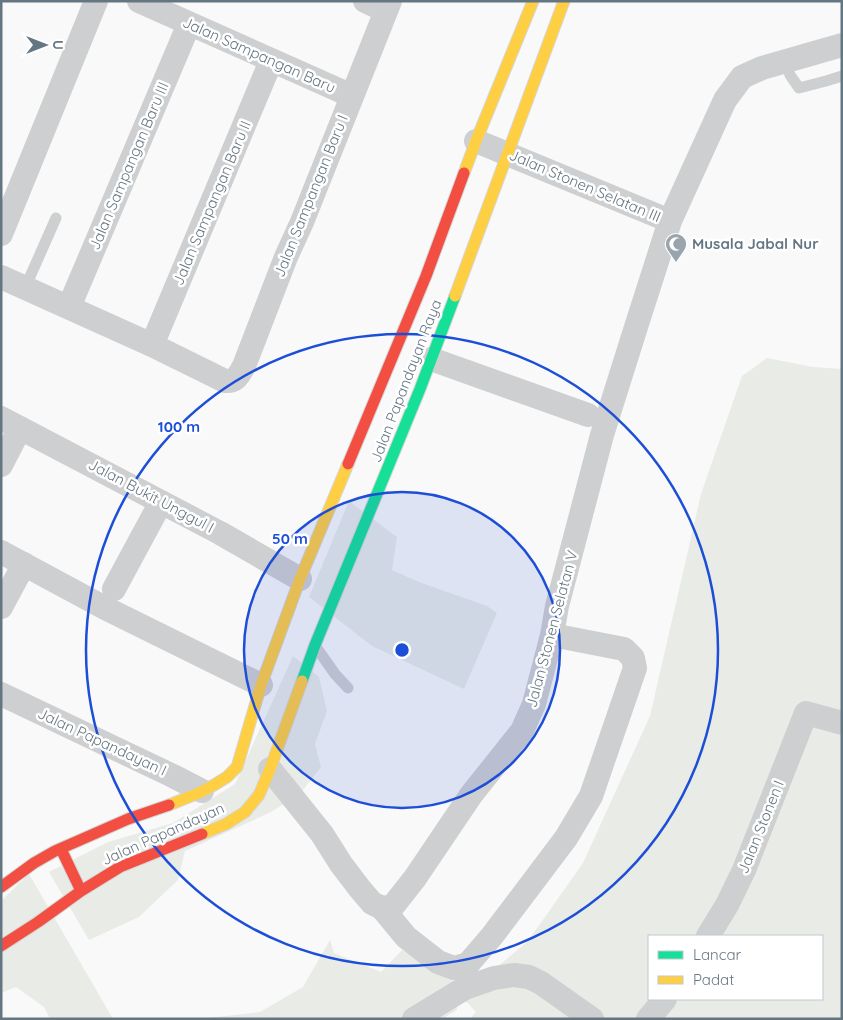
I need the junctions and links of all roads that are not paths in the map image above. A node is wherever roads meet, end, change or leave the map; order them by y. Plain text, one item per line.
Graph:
1 (96, 1) edge
2 (139, 1) edge
3 (365, 1) edge
4 (533, 1) edge
5 (564, 1) edge
6 (388, 6) edge
7 (189, 24) junction
8 (842, 45) edge
9 (271, 61) junction
10 (786, 61) junction
11 (842, 76) edge
12 (352, 96) junction
13 (476, 141) junction
14 (508, 154) junction
15 (56, 218) dead end
16 (670, 221) junction
17 (1, 234) edge
18 (1, 277) edge
19 (25, 288) junction
20 (69, 307) junction
21 (152, 345) junction
22 (431, 359) junction
23 (588, 415) dead end
24 (10, 423) edge
25 (1, 465) edge
26 (161, 502) junction
27 (1, 552) edge
28 (24, 564) junction
29 (300, 579) junction
30 (114, 589) dead end
31 (1, 607) edge
32 (552, 635) junction
33 (315, 645) junction
34 (261, 685) junction
35 (348, 688) dead end
36 (1, 694) edge
37 (842, 724) edge
38 (243, 744) joint
39 (270, 769) junction
40 (202, 791) junction
41 (61, 849) junction
42 (1, 887) edge
43 (81, 891) junction
44 (382, 908) junction
45 (709, 935) edge
46 (1, 946) edge
47 (664, 1000) edge
48 (414, 1019) edge
49 (592, 1019) edge
50 (648, 1019) edge

1 - 17 street
2 - 7 street, Jalan Sampangan Baru
3 - 6 street
4 - 13 main road, Jalan Papandayan Raya
5 - 14 main road, Jalan Papandayan Raya
6 - 12 street, Jalan Sampangan Baru I
7 - 9 street, Jalan Sampangan Baru
7 - 20 street, Jalan Sampangan Baru III
8 - 10 street, Jalan Stonen Selatan III
9 - 12 street, Jalan Sampangan Baru
9 - 21 street, Jalan Sampangan Baru II
10 - 11 lane
10 - 16 street, Jalan Stonen Selatan III
12 - 21 street, Jalan Sampangan Baru I
13 - 14 street, Jalan Stonen Selatan III
13 - 29 main road, Jalan Papandayan Raya
14 - 16 street, Jalan Stonen Selatan III
14 - 22 main road, Jalan Papandayan Raya
15 - 19 lane
16 - 32 street, Jalan Stonen Selatan V
18 - 19 street
19 - 20 street
20 - 21 street
22 - 23 street
22 - 33 main road, Jalan Papandayan Raya
24 - 25 street
24 - 26 street, Jalan Bukit Unggul I
26 - 29 street, Jalan Bukit Unggul I
26 - 30 street
27 - 28 street
28 - 31 street
28 - 34 street
29 - 34 main road, Jalan Papandayan Raya
32 - 44 street, Jalan Stonen Selatan V
32 - 44 street
33 - 35 lane
33 - 39 main road, Jalan Papandayan Raya
34 - 38 main road, Jalan Papandayan Raya
36 - 40 street, Jalan Papandayan I
37 - 45 street, Jalan Stonen I
38 - 40 main road, Jalan Papandayan
39 - 43 main road, Jalan Papandayan
39 - 44 street
40 - 41 main road, Jalan Papandayan
41 - 42 main road, Jalan Papandayan
41 - 43 main road
43 - 46 main road, Jalan Papandayan
47 - 50 street
48 - 49 street

